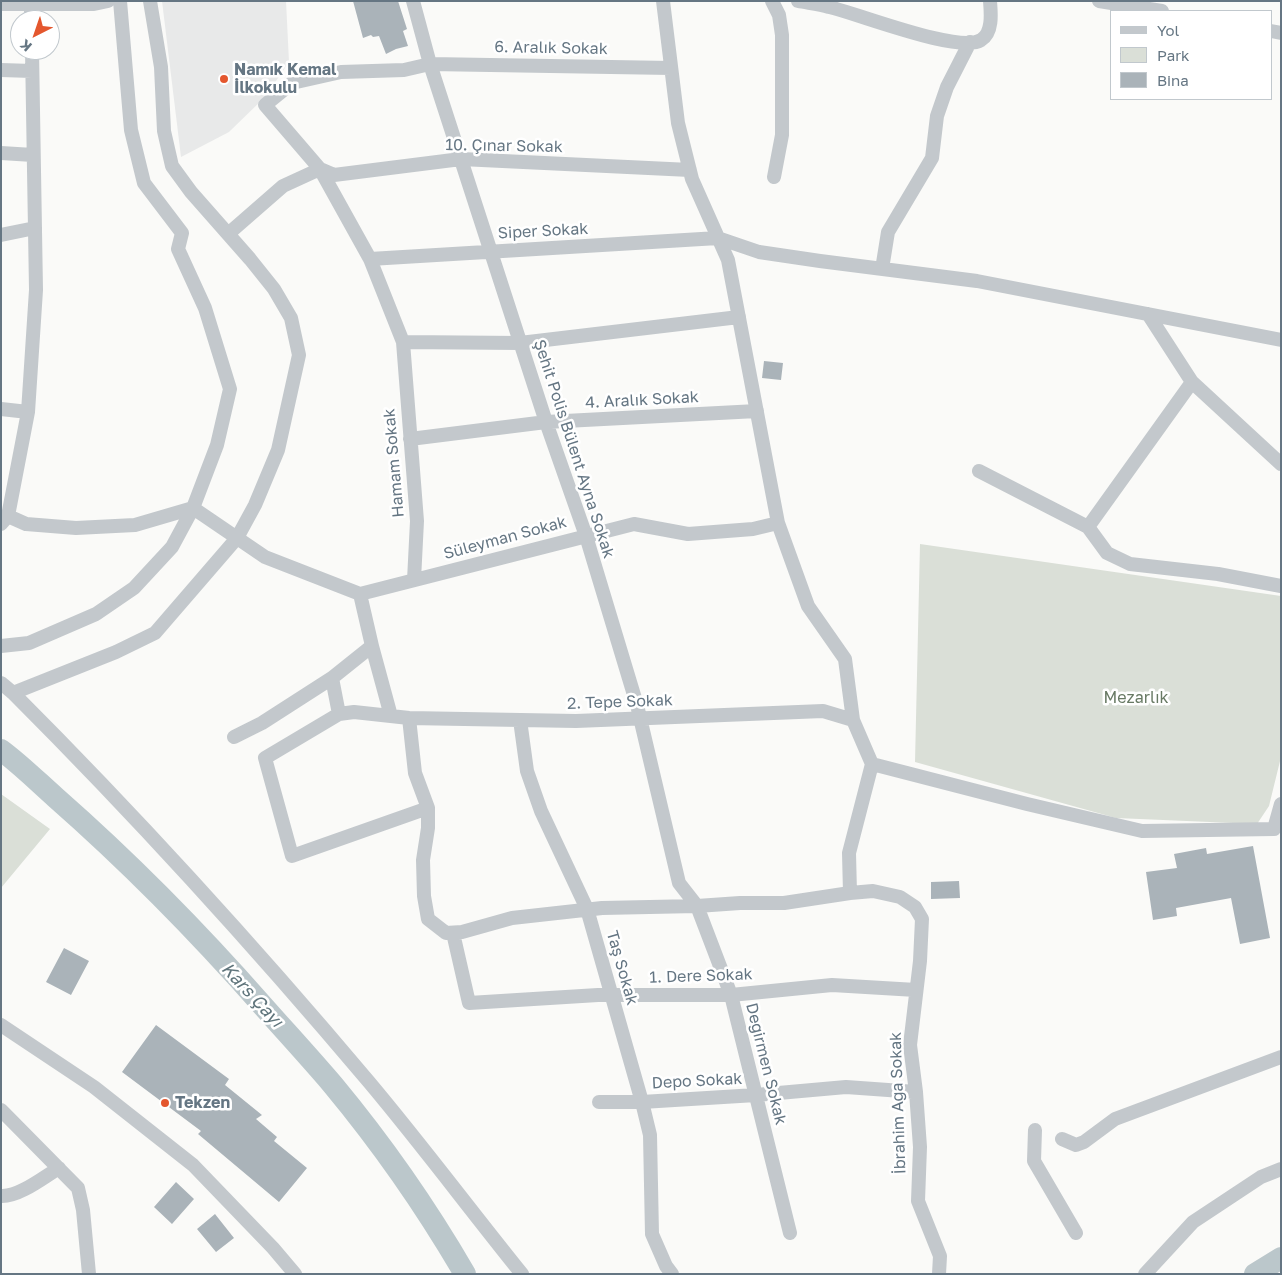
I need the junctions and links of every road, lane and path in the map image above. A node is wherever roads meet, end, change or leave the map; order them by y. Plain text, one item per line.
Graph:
1 (108, 1) edge
2 (120, 1) edge
3 (150, 1) edge
4 (413, 1) edge
5 (663, 1) edge
6 (772, 1) edge
7 (798, 1) edge
8 (990, 1) edge
9 (1099, 1) edge
10 (1, 4) edge
11 (31, 4) junction
12 (31, 10) edge
13 (1156, 10) edge
14 (970, 42) junction
15 (32, 60) edge
16 (430, 64) junction
17 (671, 68) junction
18 (1, 70) edge
19 (32, 70) junction
20 (1, 152) edge
21 (33, 155) junction
22 (461, 159) junction
23 (320, 169) junction
24 (690, 170) junction
25 (774, 177) dead end
26 (35, 228) junction
27 (228, 234) junction
28 (1, 236) edge
29 (718, 238) junction
30 (490, 251) junction
31 (370, 259) junction
32 (882, 269) junction
33 (1148, 314) junction
34 (738, 317) junction
35 (1281, 340) edge
36 (403, 342) junction
37 (520, 343) junction
38 (1192, 382) junction
39 (1, 409) edge
40 (757, 411) junction
41 (28, 412) junction
42 (546, 422) junction
43 (410, 439) junction
44 (1281, 464) edge
45 (979, 471) dead end
46 (7, 485) edge
47 (193, 508) junction
48 (4, 520) edge
49 (778, 523) junction
50 (1088, 527) junction
51 (586, 536) junction
52 (237, 538) junction
53 (414, 580) junction
54 (1281, 586) edge
55 (360, 594) junction
56 (1, 646) edge
57 (372, 646) junction
58 (332, 678) junction
59 (1, 684) edge
60 (13, 693) junction
61 (339, 714) junction
62 (391, 716) junction
63 (409, 718) junction
64 (640, 719) junction
65 (520, 720) junction
66 (853, 720) junction
67 (234, 737) dead end
68 (872, 764) junction
69 (1281, 804) edge
70 (428, 808) junction
71 (1278, 829) edge
72 (850, 893) junction
73 (697, 906) junction
74 (587, 910) junction
75 (453, 933) junction
76 (916, 990) junction
77 (612, 995) junction
78 (731, 995) junction
79 (1, 1025) edge
80 (1281, 1057) edge
81 (916, 1092) junction
82 (756, 1095) junction
83 (599, 1102) dead end
84 (642, 1102) junction
85 (1, 1110) edge
86 (1035, 1130) dead end
87 (1062, 1139) dead end
88 (59, 1168) junction
89 (1281, 1170) edge
90 (1, 1196) edge
91 (1076, 1232) dead end
92 (790, 1233) dead end
93 (89, 1274) edge
94 (295, 1274) edge
95 (522, 1274) edge
96 (672, 1274) edge
97 (939, 1274) edge
98 (1145, 1274) edge

1 - 11 street
2 - 47 street
3 - 27 street
4 - 16 street, Şehit Polis Bülent Ayna Sokak
5 - 17 street
6 - 25 street
7 - 14 street
8 - 14 street
9 - 13 street
10 - 11 street
11 - 12 street
14 - 32 street
15 - 19 street
16 - 17 street, 6. Aralık Sokak
16 - 22 street, Şehit Polis Bülent Ayna Sokak
16 - 23 street, 6. Aralık Sokak
17 - 24 street
18 - 19 street
19 - 21 street
20 - 21 street
21 - 26 street
22 - 23 street, 10. Çınar Sokak
22 - 24 street, 10. Çınar Sokak
22 - 30 street, Şehit Polis Bülent Ayna Sokak
23 - 27 street
23 - 31 street, Hamam Sokak
24 - 29 street
26 - 28 street
26 - 41 street
27 - 52 street
29 - 30 street, Siper Sokak
29 - 32 street
29 - 34 street
30 - 31 street, Siper Sokak
30 - 37 street, Şehit Polis Bülent Ayna Sokak
31 - 36 street, Hamam Sokak
32 - 33 street
33 - 35 street
33 - 38 street
34 - 37 street
34 - 40 street
36 - 37 street
36 - 43 street, Hamam Sokak
37 - 42 street, Şehit Polis Bülent Ayna Sokak
38 - 44 street
38 - 50 street
39 - 41 street
40 - 42 street, 4. Aralık Sokak
40 - 49 street
41 - 46 street
42 - 43 street, 4. Aralık Sokak
42 - 51 street, Şehit Polis Bülent Ayna Sokak
43 - 53 street, Hamam Sokak
45 - 50 street
46 - 48 street
47 - 48 street
47 - 52 street
47 - 56 street
49 - 51 street, Süleyman Sokak
49 - 66 street
50 - 54 street
51 - 53 street, Süleyman Sokak
51 - 64 street, Şehit Polis Bülent Ayna Sokak
52 - 55 street
52 - 60 street
53 - 55 street, Süleyman Sokak
55 - 57 street
57 - 58 street
57 - 62 street
58 - 61 street
58 - 67 street
59 - 60 street
60 - 95 street
61 - 62 street, 2. Tepe Sokak
61 - 70 street
62 - 63 street, 2. Tepe Sokak
63 - 65 street, 2. Tepe Sokak
63 - 70 street
64 - 65 street, 2. Tepe Sokak
64 - 66 street, 2. Tepe Sokak
64 - 73 street, Şehit Polis Bülent Ayna Sokak
65 - 74 street, Taş Sokak
66 - 68 street
68 - 71 street
68 - 72 street
69 - 71 street
70 - 75 street
72 - 73 street, İbrahim Ağa Sokak
72 - 76 street, İbrahim Ağa Sokak
73 - 74 street, İbrahim Ağa Sokak
73 - 78 street, Değirmen Sokak
74 - 75 street, İbrahim Ağa Sokak
74 - 77 street, Taş Sokak
75 - 77 street, 1. Dere Sokak
76 - 78 street, 1. Dere Sokak
76 - 81 street, İbrahim Ağa Sokak
77 - 78 street, 1. Dere Sokak
77 - 84 street, Taş Sokak
78 - 82 street, Değirmen Sokak
79 - 94 street
80 - 87 street
81 - 82 street, Depo Sokak
81 - 97 street, İbrahim Ağa Sokak
82 - 84 street, Depo Sokak
82 - 92 street, Değirmen Sokak
83 - 84 street, Depo Sokak
84 - 96 street, Taş Sokak
85 - 88 street
86 - 91 street
88 - 90 street
88 - 93 street
89 - 98 street

